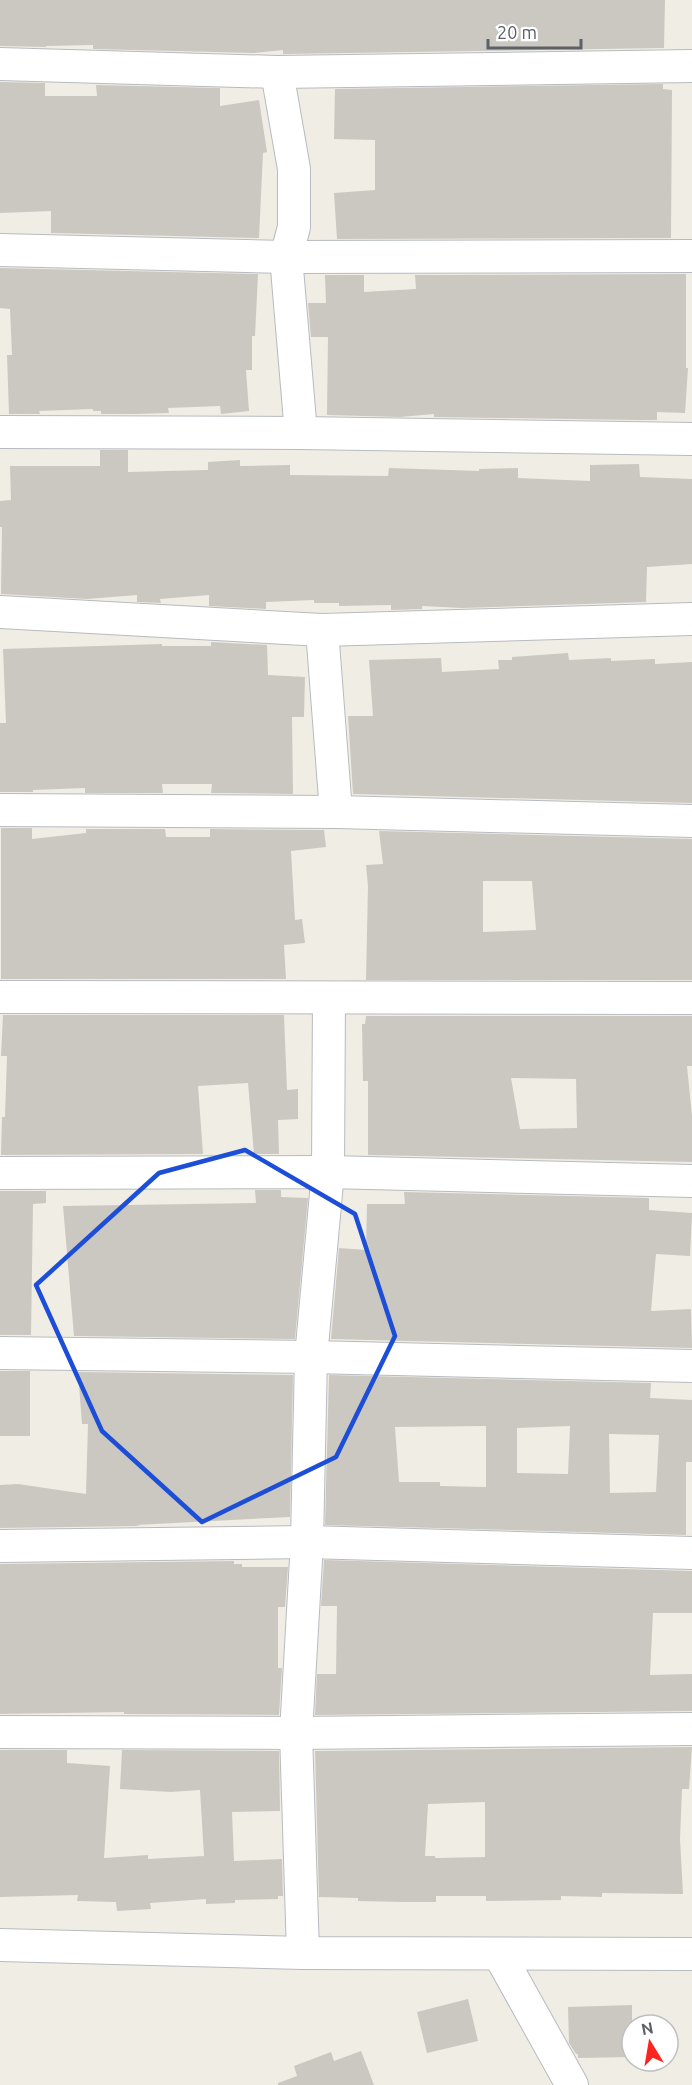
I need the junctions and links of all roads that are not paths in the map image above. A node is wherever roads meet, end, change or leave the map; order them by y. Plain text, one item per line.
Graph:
1 (0, 64) edge
2 (692, 66) edge
3 (277, 72) junction
4 (0, 250) edge
5 (692, 256) edge
6 (286, 258) junction
7 (0, 432) edge
8 (302, 433) junction
9 (692, 439) edge
10 (0, 612) edge
11 (692, 619) edge
12 (322, 630) junction
13 (0, 810) edge
14 (336, 812) junction
15 (692, 821) edge
16 (0, 997) edge
17 (329, 998) junction
18 (692, 998) edge
19 (328, 1172) junction
20 (0, 1173) edge
21 (692, 1181) edge
22 (0, 1353) edge
23 (311, 1357) junction
24 (692, 1366) edge
25 (307, 1542) junction
26 (0, 1546) edge
27 (692, 1553) edge
28 (692, 1730) edge
29 (0, 1731) edge
30 (296, 1732) junction
31 (0, 1945) edge
32 (303, 1953) junction
33 (498, 1954) junction
34 (692, 1954) edge
35 (572, 2085) edge

1 - 3 street
2 - 3 street
3 - 6 street
4 - 6 street
5 - 6 street
6 - 8 street
7 - 8 street
8 - 9 street
10 - 12 street
11 - 12 street
12 - 14 street
13 - 14 street
14 - 15 street
16 - 17 street
17 - 18 street
17 - 19 street
19 - 20 street
19 - 21 street
19 - 23 street
22 - 23 street
23 - 24 street
23 - 25 street
25 - 26 street
25 - 27 street
25 - 30 street
28 - 30 street
29 - 30 street
30 - 32 street
31 - 32 street
32 - 33 street
33 - 34 street
33 - 35 street

